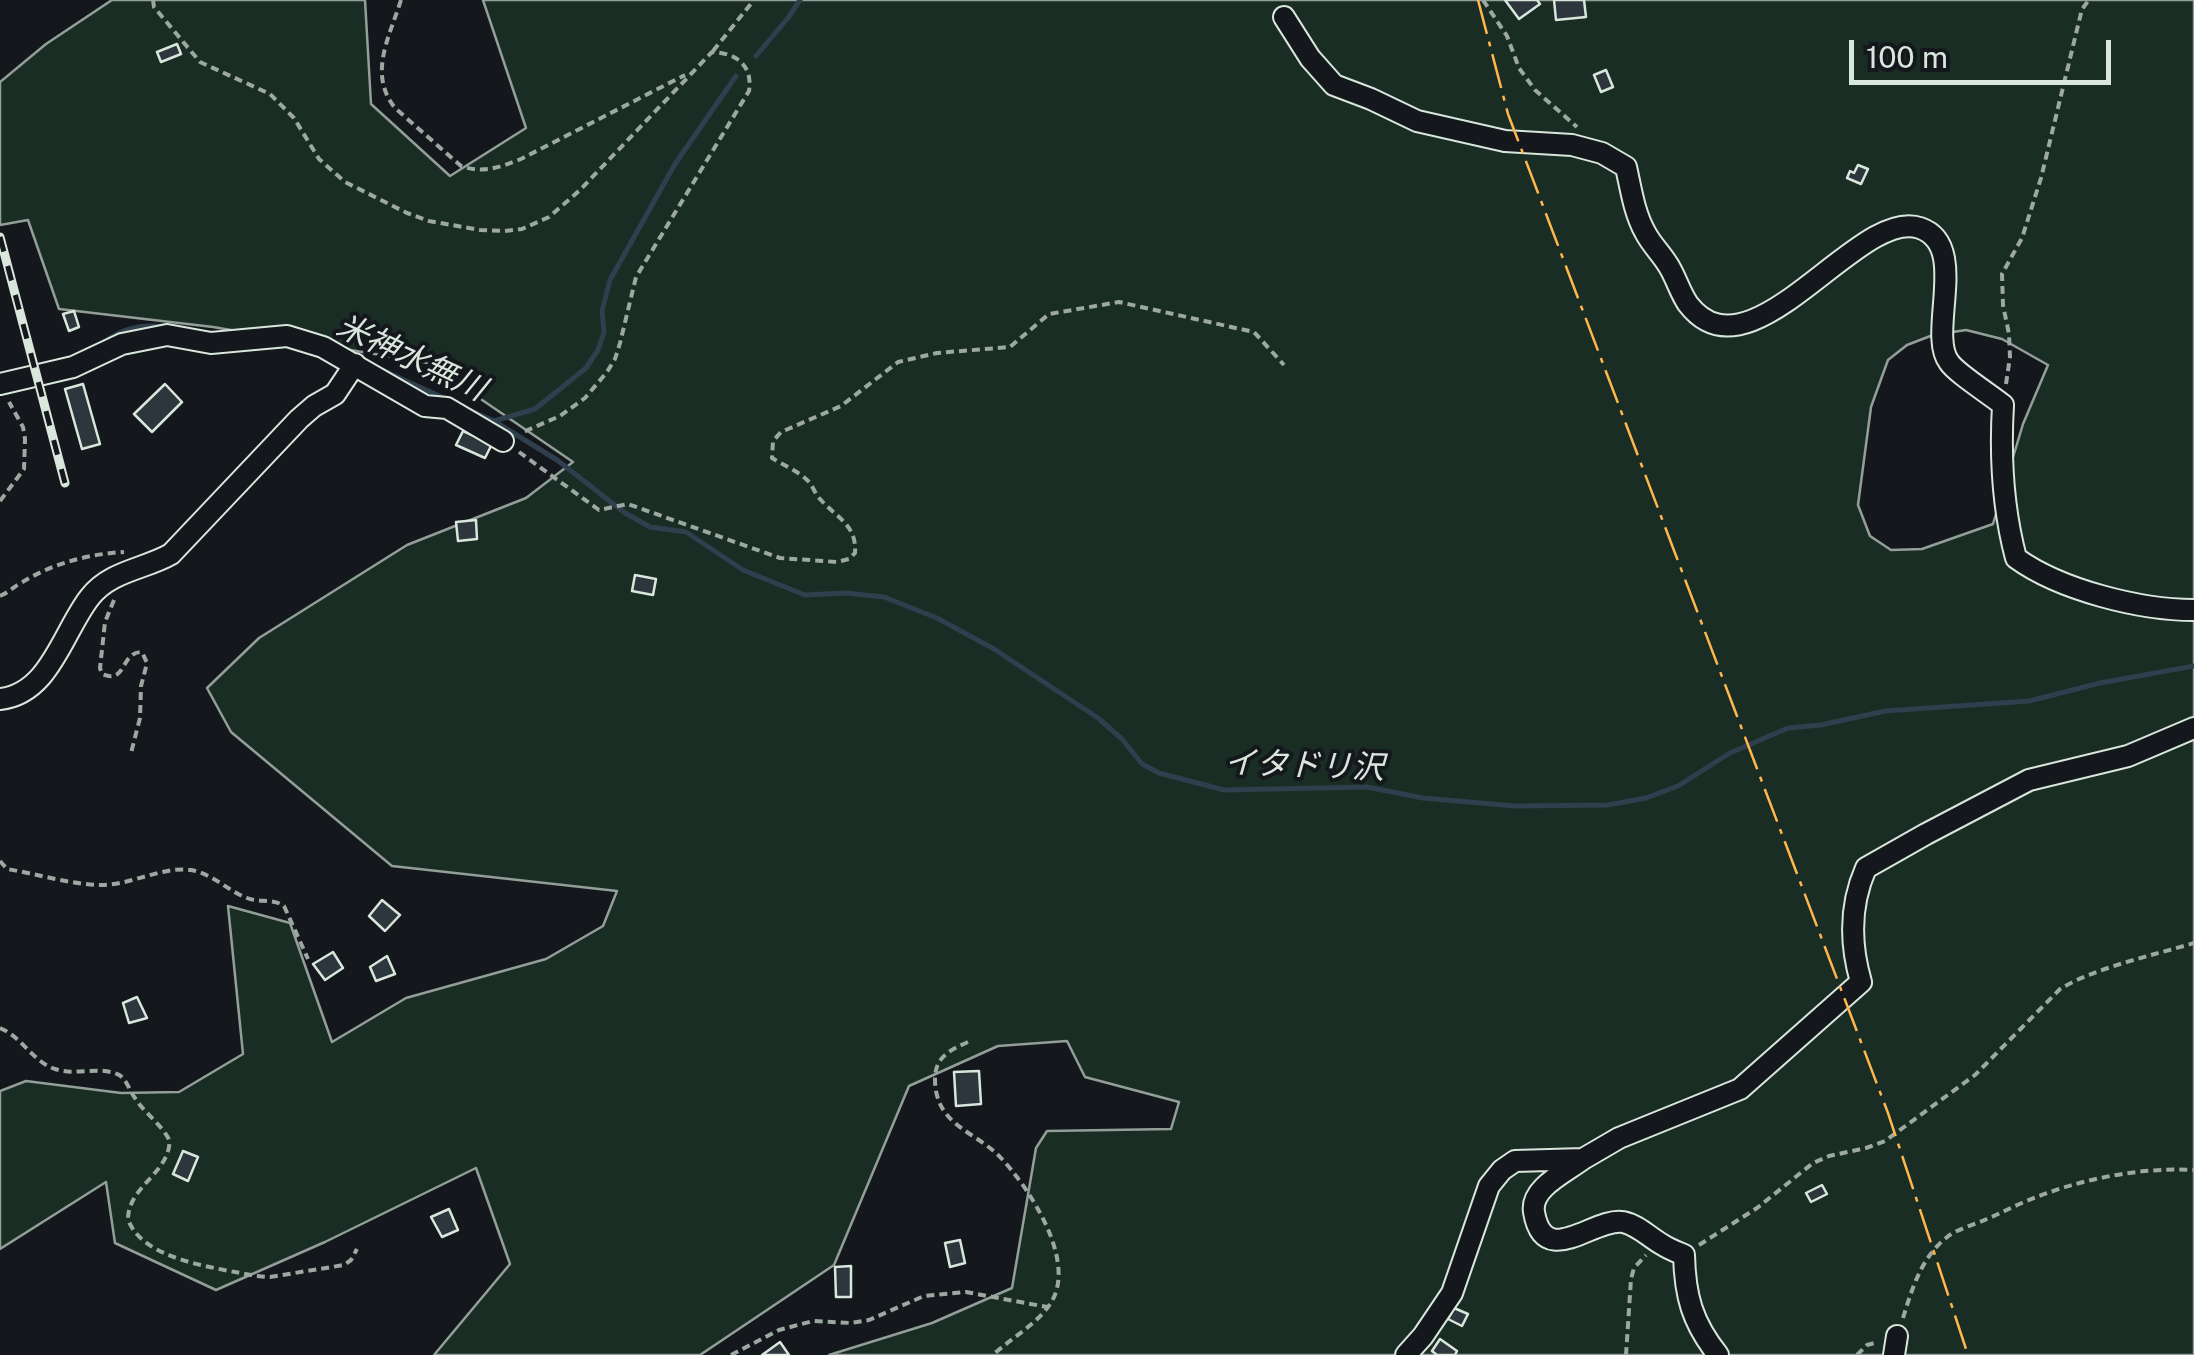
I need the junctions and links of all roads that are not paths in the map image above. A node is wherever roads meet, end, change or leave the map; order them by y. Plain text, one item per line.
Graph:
1 (1284, 17) dead end
2 (354, 364) junction
3 (1, 383) edge
4 (503, 440) road end
5 (2194, 610) edge
6 (0, 699) edge
7 (2194, 728) edge
8 (1583, 1159) junction
9 (1406, 1355) edge
10 (1718, 1355) edge

1 - 5 street
2 - 3 street
2 - 4 street
2 - 6 street
7 - 8 street
8 - 9 street
8 - 10 street

